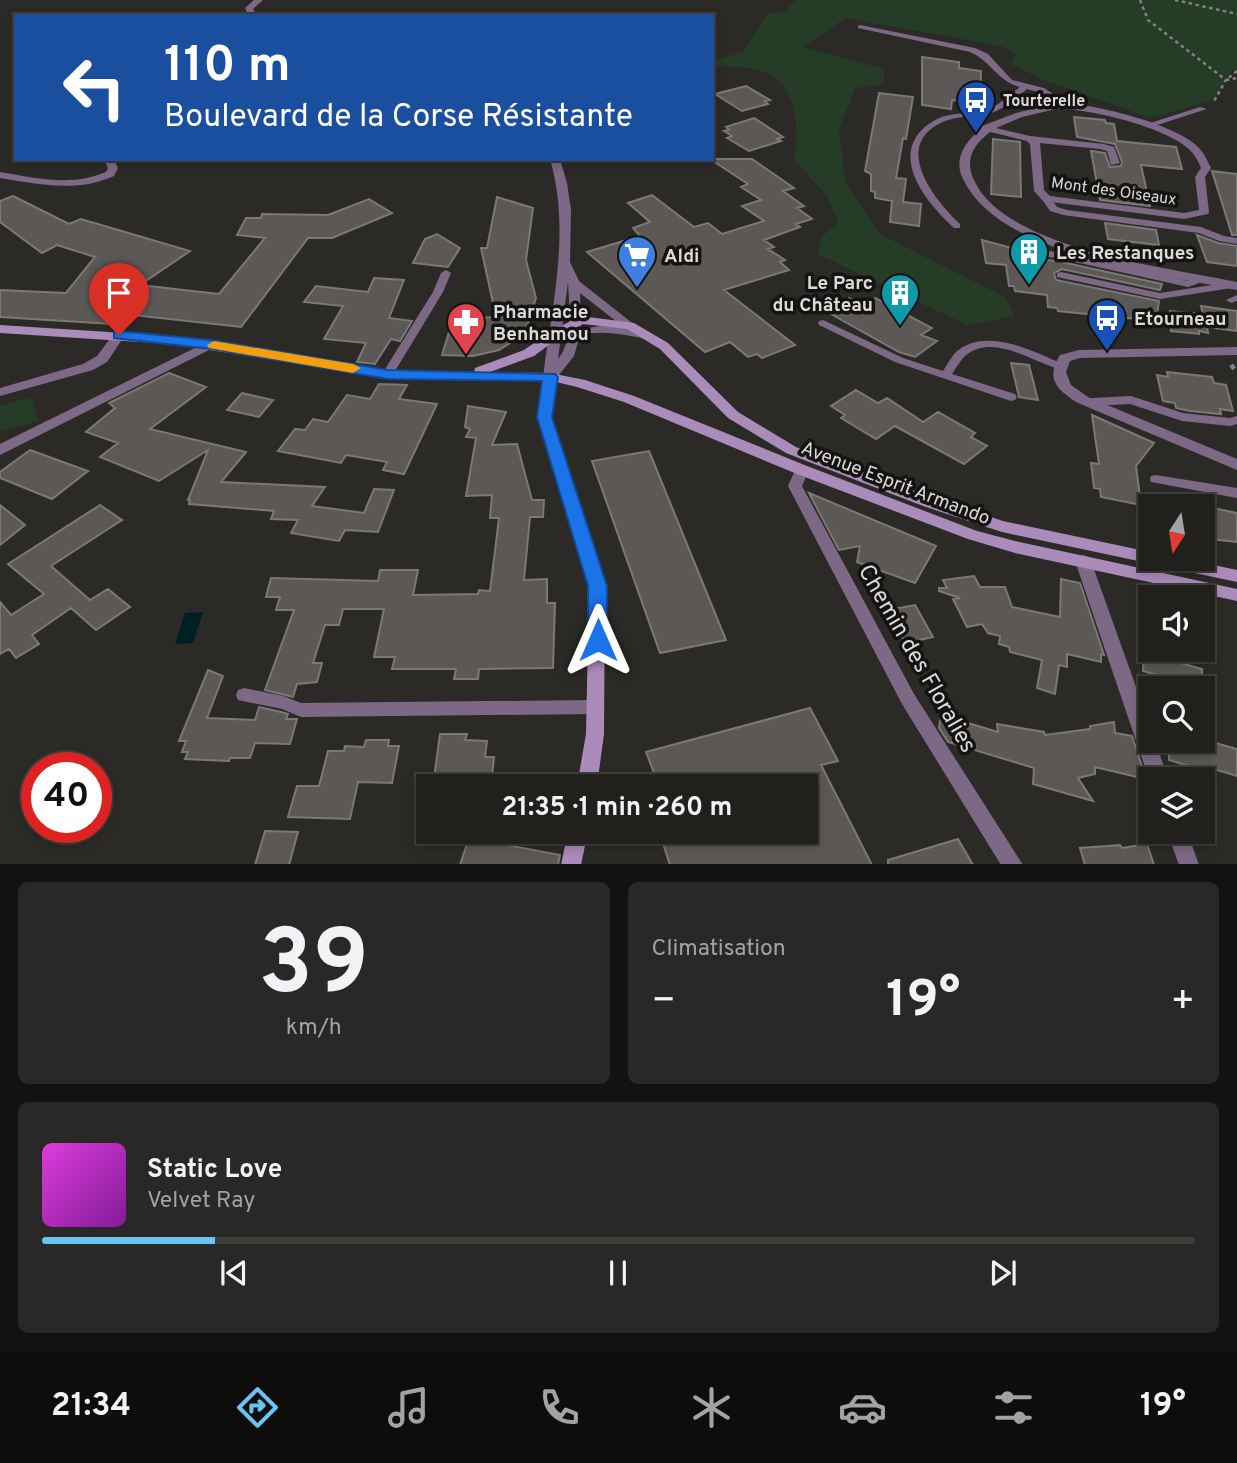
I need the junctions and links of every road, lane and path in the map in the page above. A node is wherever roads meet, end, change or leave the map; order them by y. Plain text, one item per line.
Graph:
1 (259, 0) edge
2 (1140, 0) edge
3 (1175, 0) edge
4 (252, 14) edge
5 (1237, 14) edge
6 (860, 27) dead end
7 (1237, 71) edge
8 (1237, 78) edge
9 (1226, 80) junction
10 (1026, 86) junction
11 (1066, 106) junction
12 (1203, 109) joint
13 (1148, 125) junction
14 (985, 128) junction
15 (1030, 139) junction
16 (110, 161) edge
17 (556, 161) edge
18 (1115, 163) dead end
19 (0, 175) edge
20 (1047, 199) junction
21 (957, 226) dead end
22 (1237, 241) edge
23 (1028, 252) dead end
24 (563, 260) junction
25 (446, 273) dead end
26 (1061, 275) dead end
27 (1205, 279) junction
28 (574, 283) junction
29 (1234, 286) edge
30 (823, 323) dead end
31 (630, 326) junction
32 (575, 327) junction
33 (0, 329) edge
34 (119, 335) junction
35 (648, 336) junction
36 (556, 337) junction
37 (211, 344) junction
38 (1237, 351) edge
39 (1059, 366) junction
40 (388, 374) junction
41 (460, 375) junction
42 (945, 376) junction
43 (550, 377) junction
44 (0, 392) edge
45 (1011, 397) dead end
46 (1092, 402) junction
47 (1237, 420) edge
48 (0, 450) edge
49 (1237, 466) edge
50 (802, 470) junction
51 (1156, 479) dead end
52 (1237, 493) edge
53 (1138, 555) edge
54 (1083, 561) junction
55 (1213, 571) edge
56 (1237, 576) edge
57 (1237, 595) edge
58 (244, 695) dead end
59 (596, 707) junction
60 (1155, 767) edge
61 (589, 774) edge
62 (575, 844) edge
63 (1182, 844) edge
64 (571, 864) edge
65 (1013, 864) edge
66 (1189, 864) edge

1 - 4 street
2 - 9 path
3 - 5 path
6 - 10 lane
7 - 9 path
8 - 9 path
9 - 12 path
10 - 11 lane
10 - 21 lane
11 - 13 street
11 - 14 street
12 - 13 lane
13 - 20 street, Mont des Oiseaux
14 - 15 street, Mont des Oiseaux
14 - 27 street
15 - 18 street, Mont des Oiseaux
15 - 20 street, Mont des Oiseaux
16 - 19 street
17 - 24 street
20 - 22 lane
23 - 27 lane
24 - 28 street
24 - 36 street
25 - 40 lane
26 - 29 lane
27 - 29 street
28 - 31 street
28 - 32 street
30 - 42 lane
31 - 32 street, Avenue Esprit Armando
31 - 35 street, Avenue Esprit Armando
32 - 35 lane
32 - 36 street
32 - 43 street
33 - 34 street, Avenue Esprit Armando
34 - 37 street, Avenue Esprit Armando
34 - 44 street
35 - 53 street, Avenue Esprit Armando
36 - 41 street
36 - 43 street
37 - 40 street, Avenue Esprit Armando
37 - 48 street
38 - 39 street
39 - 42 lane
39 - 46 street
40 - 41 street, Avenue Esprit Armando
41 - 43 street, Avenue Esprit Armando
42 - 45 lane
43 - 50 street, Avenue Esprit Armando
43 - 59 street
46 - 47 lane
46 - 49 street
50 - 54 street, Avenue Esprit Armando
50 - 65 street, Chemin des Floralies
51 - 52 lane
54 - 57 street, Avenue Esprit Armando
54 - 60 street
55 - 56 street, Avenue Esprit Armando
58 - 59 lane
59 - 61 street
62 - 64 street
63 - 66 street

